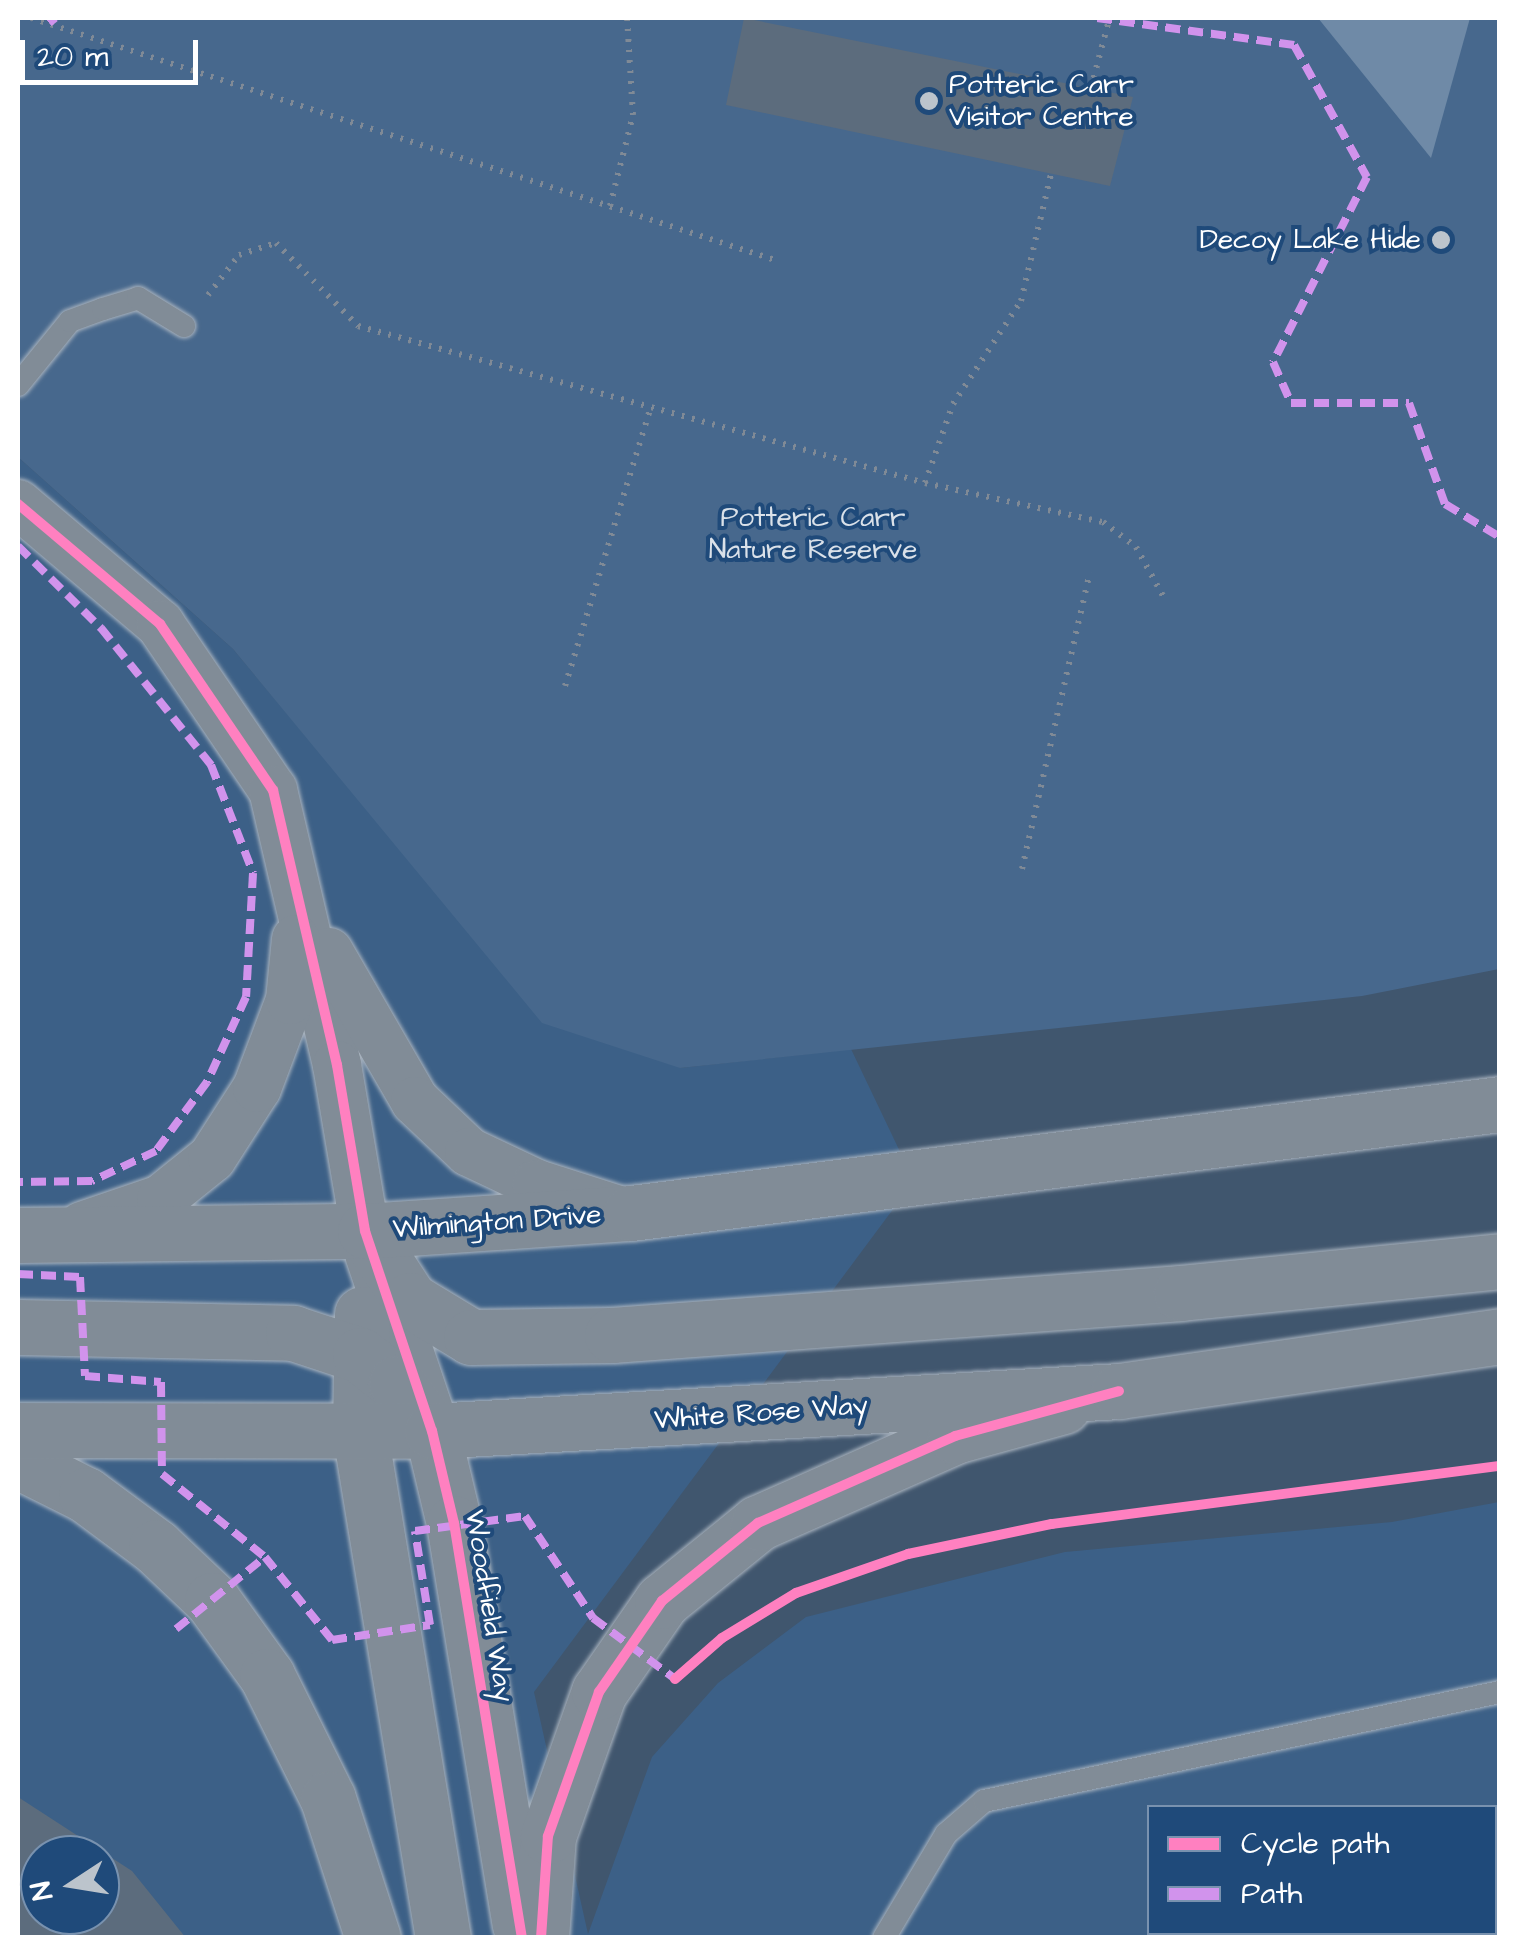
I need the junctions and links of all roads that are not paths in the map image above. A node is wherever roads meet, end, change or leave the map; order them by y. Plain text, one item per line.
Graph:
1 (184, 326) road end
2 (18, 385) edge
3 (18, 504) edge
4 (300, 896) junction
5 (1500, 1104) edge
6 (632, 1214) junction
7 (365, 1231) junction
8 (35, 1235) edge
9 (1500, 1261) edge
10 (18, 1327) edge
11 (1500, 1336) edge
12 (360, 1355) junction
13 (1119, 1391) junction
14 (18, 1430) edge
15 (432, 1432) junction
16 (360, 1434) junction
17 (18, 1461) edge
18 (1500, 1692) edge
19 (373, 1938) edge
20 (442, 1938) edge
21 (522, 1938) edge
22 (540, 1938) edge
23 (884, 1938) edge

1 - 2 lane
3 - 4 street
4 - 6 street
4 - 7 street
4 - 8 street
5 - 6 main road, Wilmington Drive
6 - 7 main road, Wilmington Drive
7 - 8 main road, Wilmington Drive
7 - 9 main road
7 - 12 main road
7 - 15 main road, Woodfield Way
10 - 12 main road
11 - 13 main road, White Rose Way
12 - 15 main road
12 - 16 main road
13 - 15 main road, White Rose Way
13 - 22 main road
14 - 16 main road, White Rose Way
15 - 16 main road, White Rose Way
15 - 21 main road, Woodfield Way
16 - 20 main road
17 - 19 main road
18 - 23 lane

